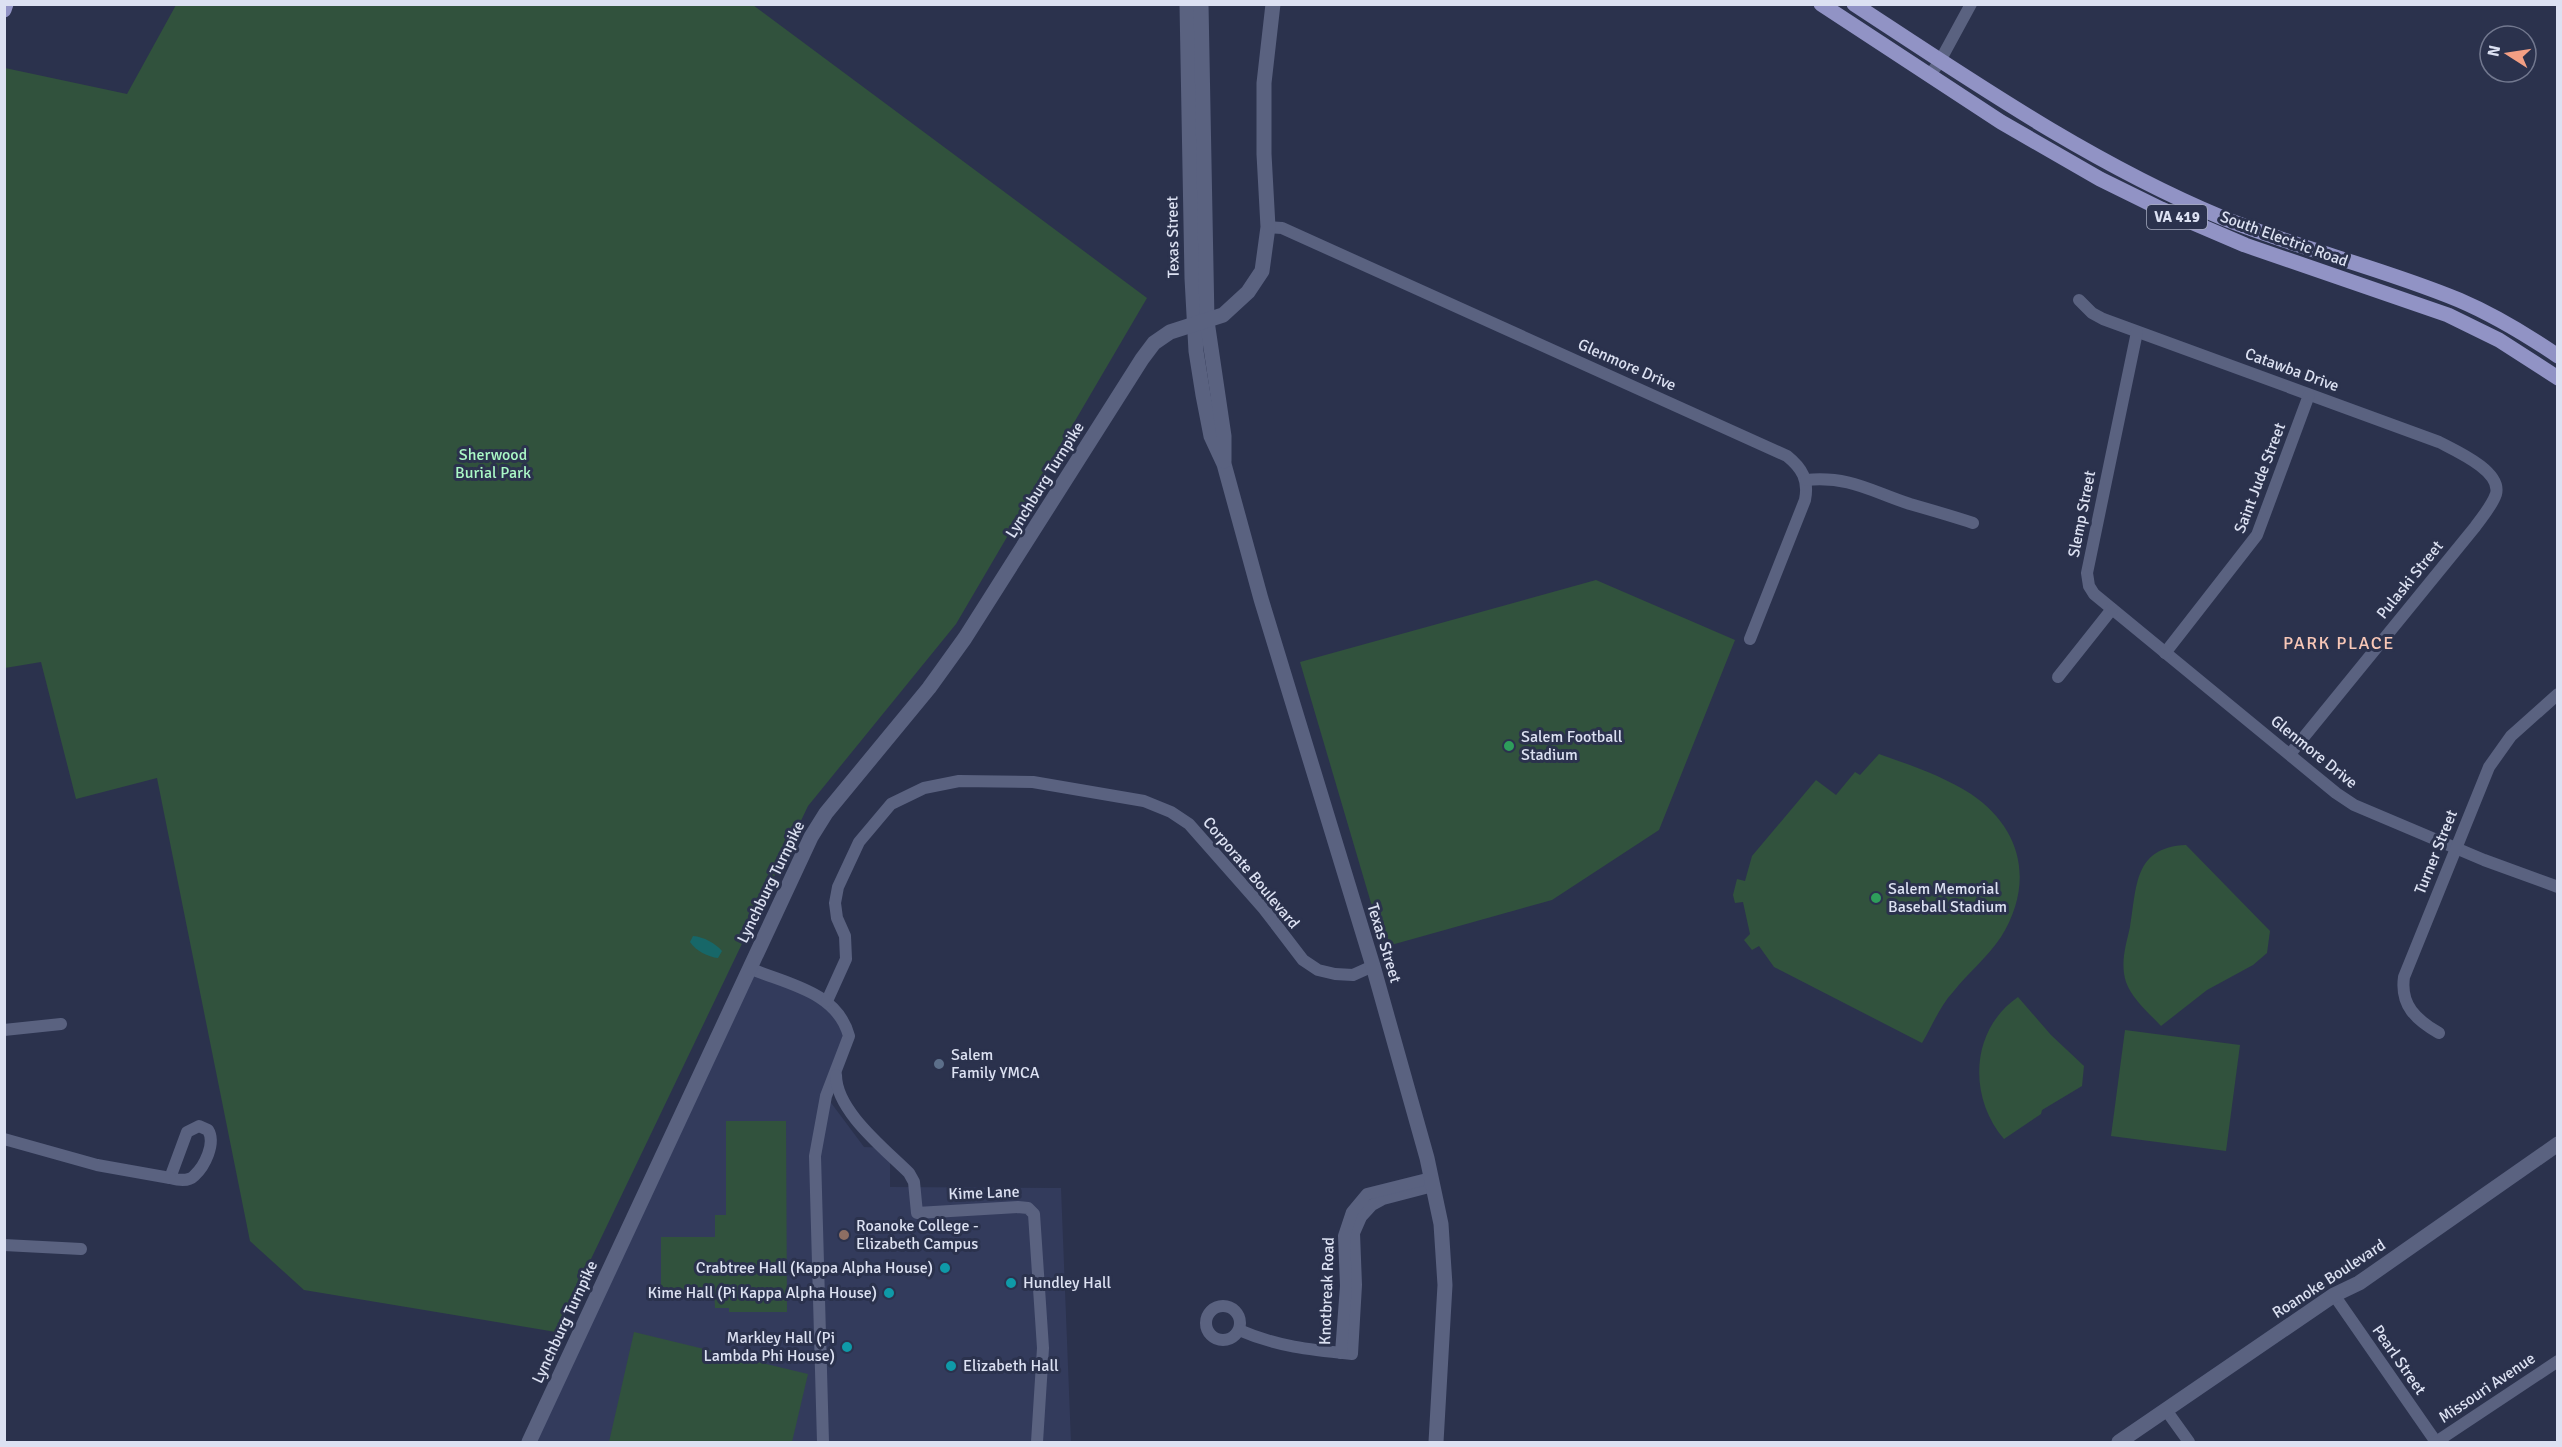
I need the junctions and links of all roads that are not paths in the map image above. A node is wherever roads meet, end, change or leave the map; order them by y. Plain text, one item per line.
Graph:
1 (6, 4) edge
2 (1187, 4) edge
3 (1201, 4) edge
4 (1273, 4) edge
5 (1821, 4) edge
6 (1854, 4) edge
7 (1971, 4) edge
8 (4, 10) edge
9 (1940, 61) junction
10 (1930, 75) junction
11 (1268, 227) junction
12 (2079, 300) dead end
13 (1201, 322) junction
14 (2137, 332) junction
15 (2558, 356) edge
16 (2558, 378) edge
17 (2309, 395) junction
18 (2492, 476) joint
19 (1806, 480) junction
20 (1973, 523) dead end
21 (2112, 609) junction
22 (1750, 639) dead end
23 (2165, 653) junction
24 (2058, 677) dead end
25 (2558, 694) edge
26 (2290, 754) junction
27 (2455, 847) junction
28 (2558, 887) edge
29 (1373, 966) junction
30 (748, 968) junction
31 (827, 1001) junction
32 (61, 1024) dead end
33 (4, 1030) edge
34 (2439, 1033) dead end
35 (837, 1064) junction
36 (4, 1139) edge
37 (2558, 1144) edge
38 (170, 1178) dead end
39 (1432, 1182) junction
40 (4, 1245) edge
41 (81, 1249) dead end
42 (2334, 1295) junction
43 (1239, 1330) dead end
44 (2558, 1361) edge
45 (2166, 1410) junction
46 (2436, 1442) edge
47 (529, 1443) edge
48 (823, 1443) edge
49 (1037, 1443) edge
50 (1436, 1443) edge
51 (2119, 1443) edge
52 (2189, 1443) edge

1 - 8 main road
2 - 13 main road, Texas Street
3 - 13 main road, Texas Street
4 - 11 main road, Lynchburg Turnpike
5 - 10 main road, South Electric Road / VA 419
6 - 9 main road, South Electric Road / VA 419
7 - 9 street
9 - 10 street
9 - 15 main road, South Electric Road / VA 419
10 - 16 main road, South Electric Road / VA 419
11 - 13 main road, Lynchburg Turnpike
11 - 19 street, Glenmore Drive
12 - 14 street, Catawba Drive
13 - 29 main road, Texas Street
13 - 30 main road, Lynchburg Turnpike
14 - 17 street, Catawba Drive
14 - 21 street, Slemp Street
17 - 18 street, Catawba Drive
17 - 23 street, Saint Jude Street
18 - 26 street, Pulaski Street
19 - 20 street
19 - 22 street
21 - 23 street, Glenmore Drive
21 - 24 street
23 - 26 street, Glenmore Drive
25 - 27 street, Turner Street
26 - 27 street, Glenmore Drive
27 - 28 street, Glenmore Drive
27 - 34 street, Turner Street
29 - 31 street, Corporate Boulevard
29 - 39 main road, Texas Street
30 - 31 street
30 - 47 main road, Lynchburg Turnpike
31 - 35 street, Kime Lane
32 - 33 street
35 - 48 street, Kime Lane
35 - 49 street, Kime Lane
36 - 38 street
37 - 42 main road, Roanoke Boulevard
39 - 43 street, Knotbreak Road
39 - 50 main road, Texas Street
40 - 41 street
42 - 45 main road, Roanoke Boulevard
42 - 46 street, Pearl Street
44 - 46 street, Missouri Avenue
45 - 51 main road, Roanoke Boulevard
45 - 52 street

